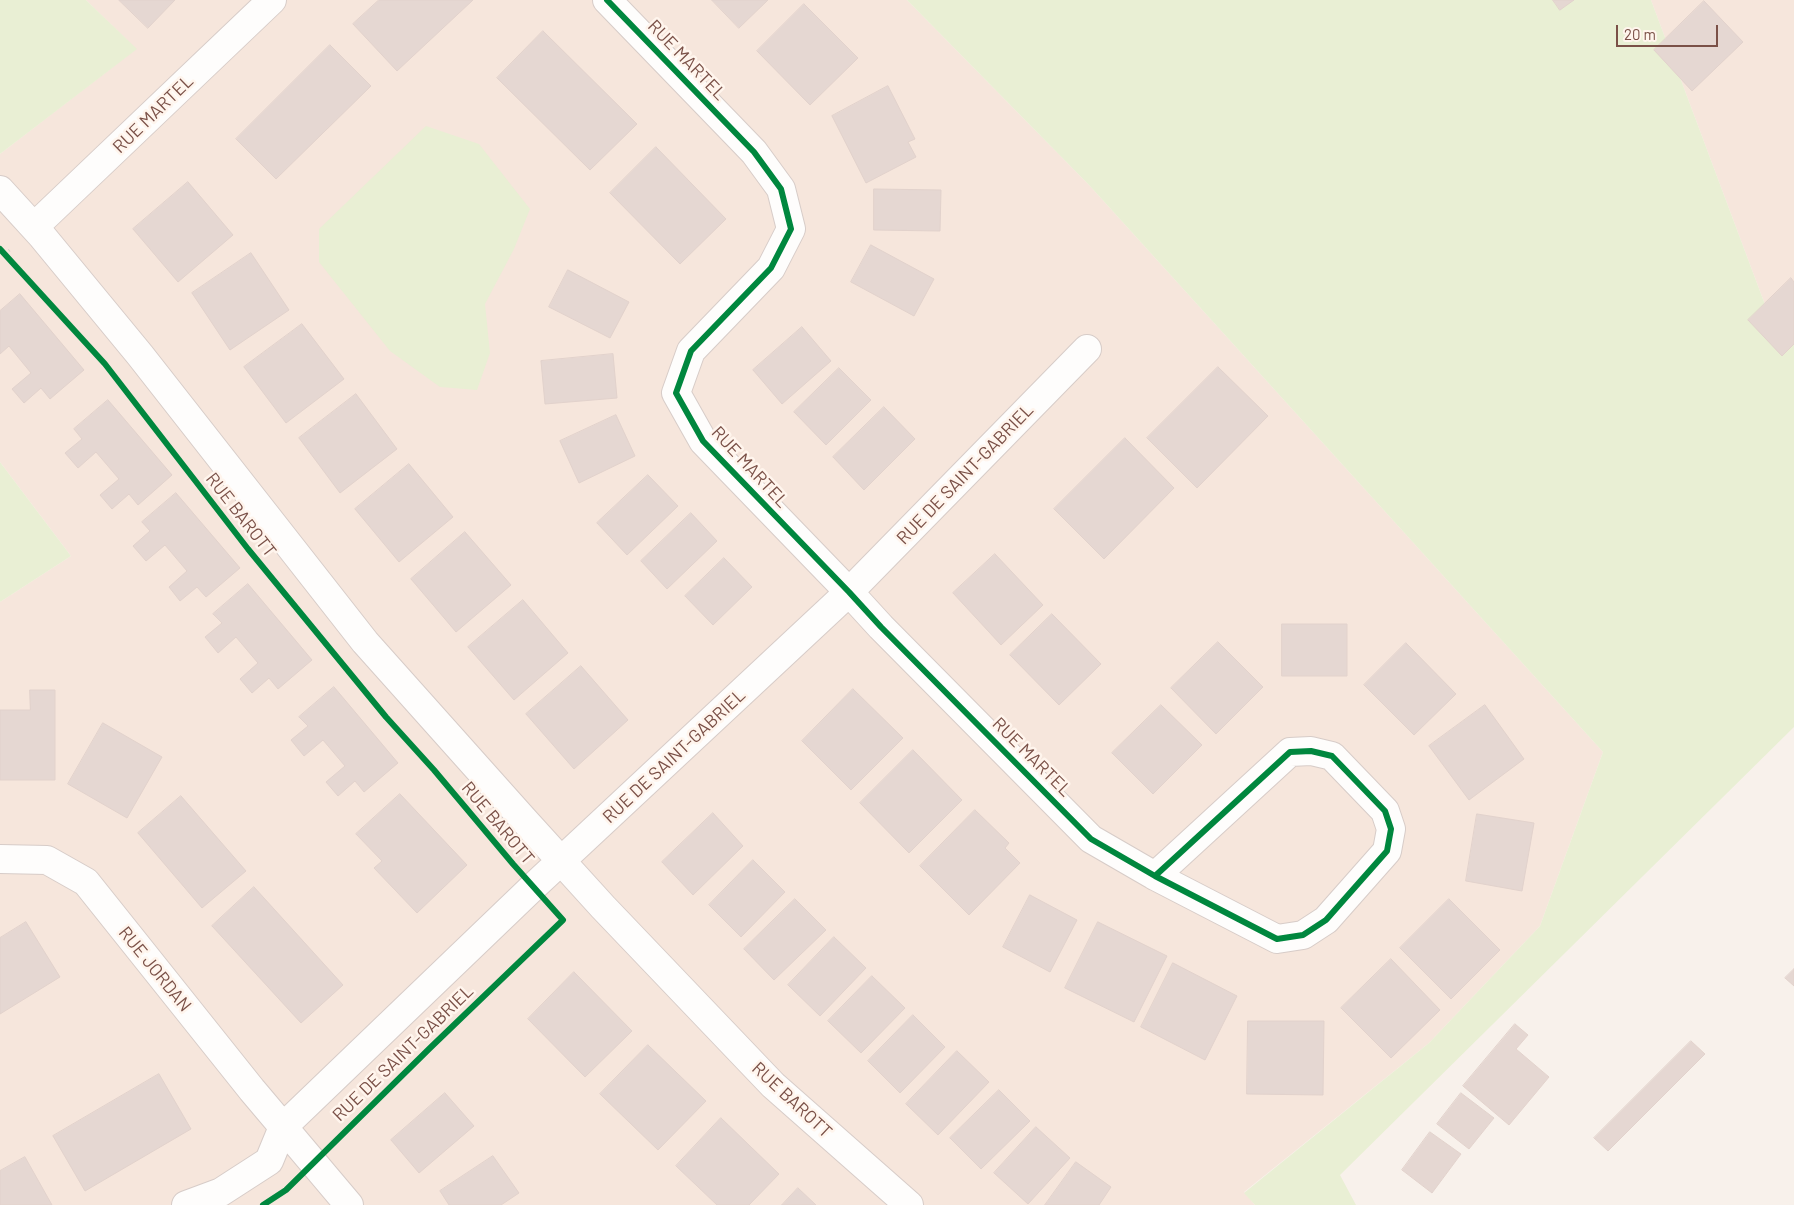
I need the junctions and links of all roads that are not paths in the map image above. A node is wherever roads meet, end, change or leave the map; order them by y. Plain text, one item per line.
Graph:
1 (272, 0) edge
2 (607, 0) edge
3 (0, 190) edge
4 (34, 227) junction
5 (1087, 349) dead end
6 (849, 592) junction
7 (0, 859) edge
8 (561, 861) junction
9 (1155, 876) junction
10 (283, 1128) junction
11 (186, 1205) edge
12 (350, 1205) edge
13 (909, 1205) edge

1 - 4 street, RUE MARTEL
2 - 6 street, RUE MARTEL
3 - 4 street, RUE BAROTT
4 - 8 street, RUE BAROTT
5 - 6 street, RUE DE SAINT-GABRIEL
6 - 8 street, RUE DE SAINT-GABRIEL
6 - 9 street, RUE MARTEL
7 - 10 street, RUE JORDAN
8 - 10 street, RUE DE SAINT-GABRIEL
8 - 13 street, RUE BAROTT
9 - 9 street, RUE MARTEL
10 - 11 street, RUE DE SAINT-GABRIEL
10 - 12 street, RUE JORDAN

